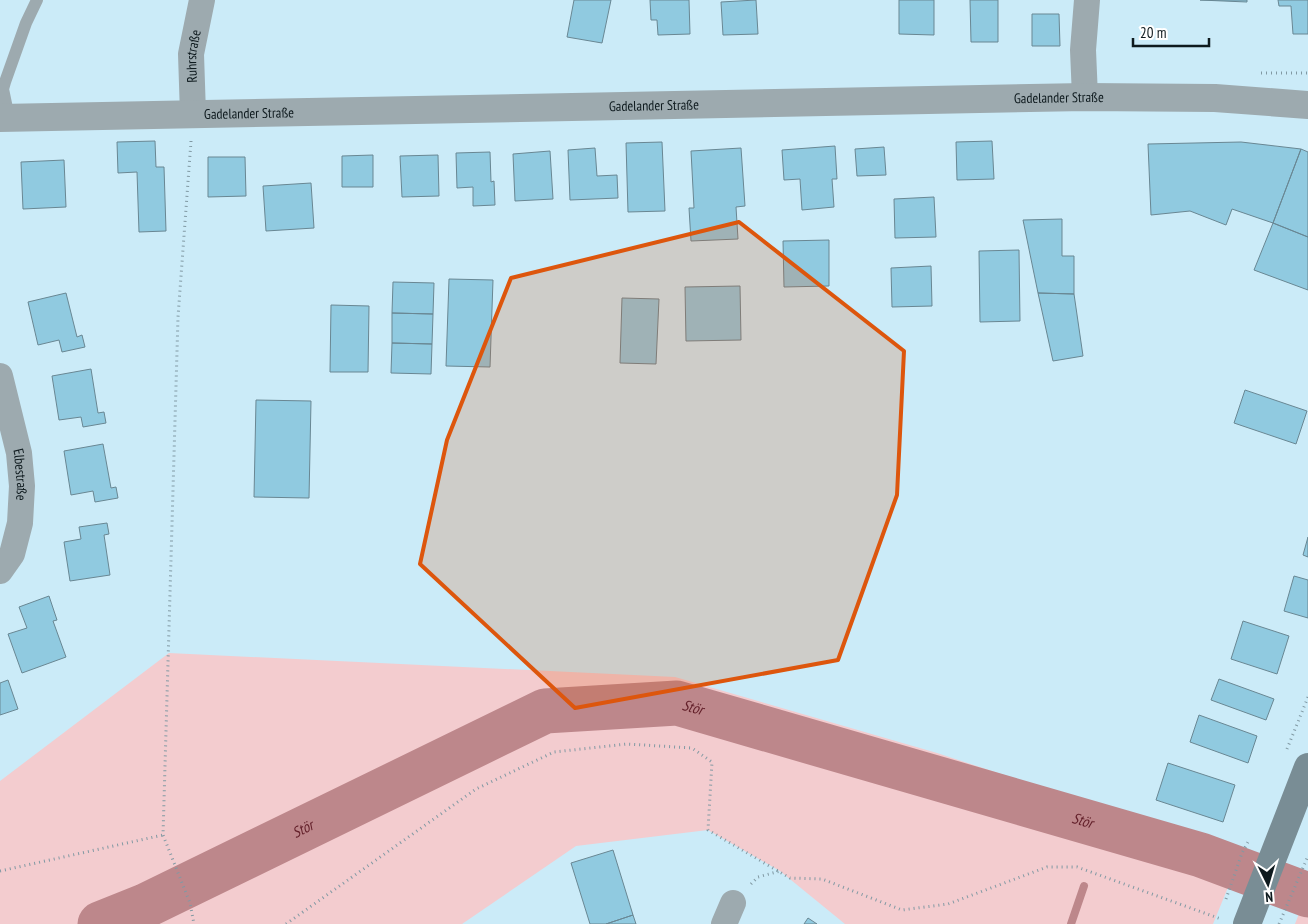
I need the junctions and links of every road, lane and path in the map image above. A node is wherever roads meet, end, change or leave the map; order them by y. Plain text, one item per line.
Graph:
1 (38, 0) edge
2 (202, 0) edge
3 (1087, 0) edge
4 (1085, 97) junction
5 (1308, 105) edge
6 (193, 114) junction
7 (5, 118) edge
8 (0, 376) edge
9 (0, 571) edge
10 (1308, 768) edge
11 (163, 835) junction
12 (1242, 853) dead end
13 (1308, 856) edge
14 (0, 871) edge
15 (780, 871) junction
16 (1229, 887) dead end
17 (729, 914) edge
18 (1221, 918) dead end
19 (194, 924) edge
20 (286, 924) edge
21 (1248, 924) edge
22 (1279, 924) edge

1 - 7 lane
2 - 6 street, Ruhrstraße
3 - 4 street
4 - 5 street, Gadelander Straße
4 - 6 street, Gadelander Straße
6 - 7 street, Gadelander Straße
6 - 11 path
8 - 9 street, Elbestraße
10 - 21 main road
11 - 14 path
11 - 19 path
12 - 16 path
13 - 22 path
15 - 17 path
15 - 18 path
15 - 20 path

